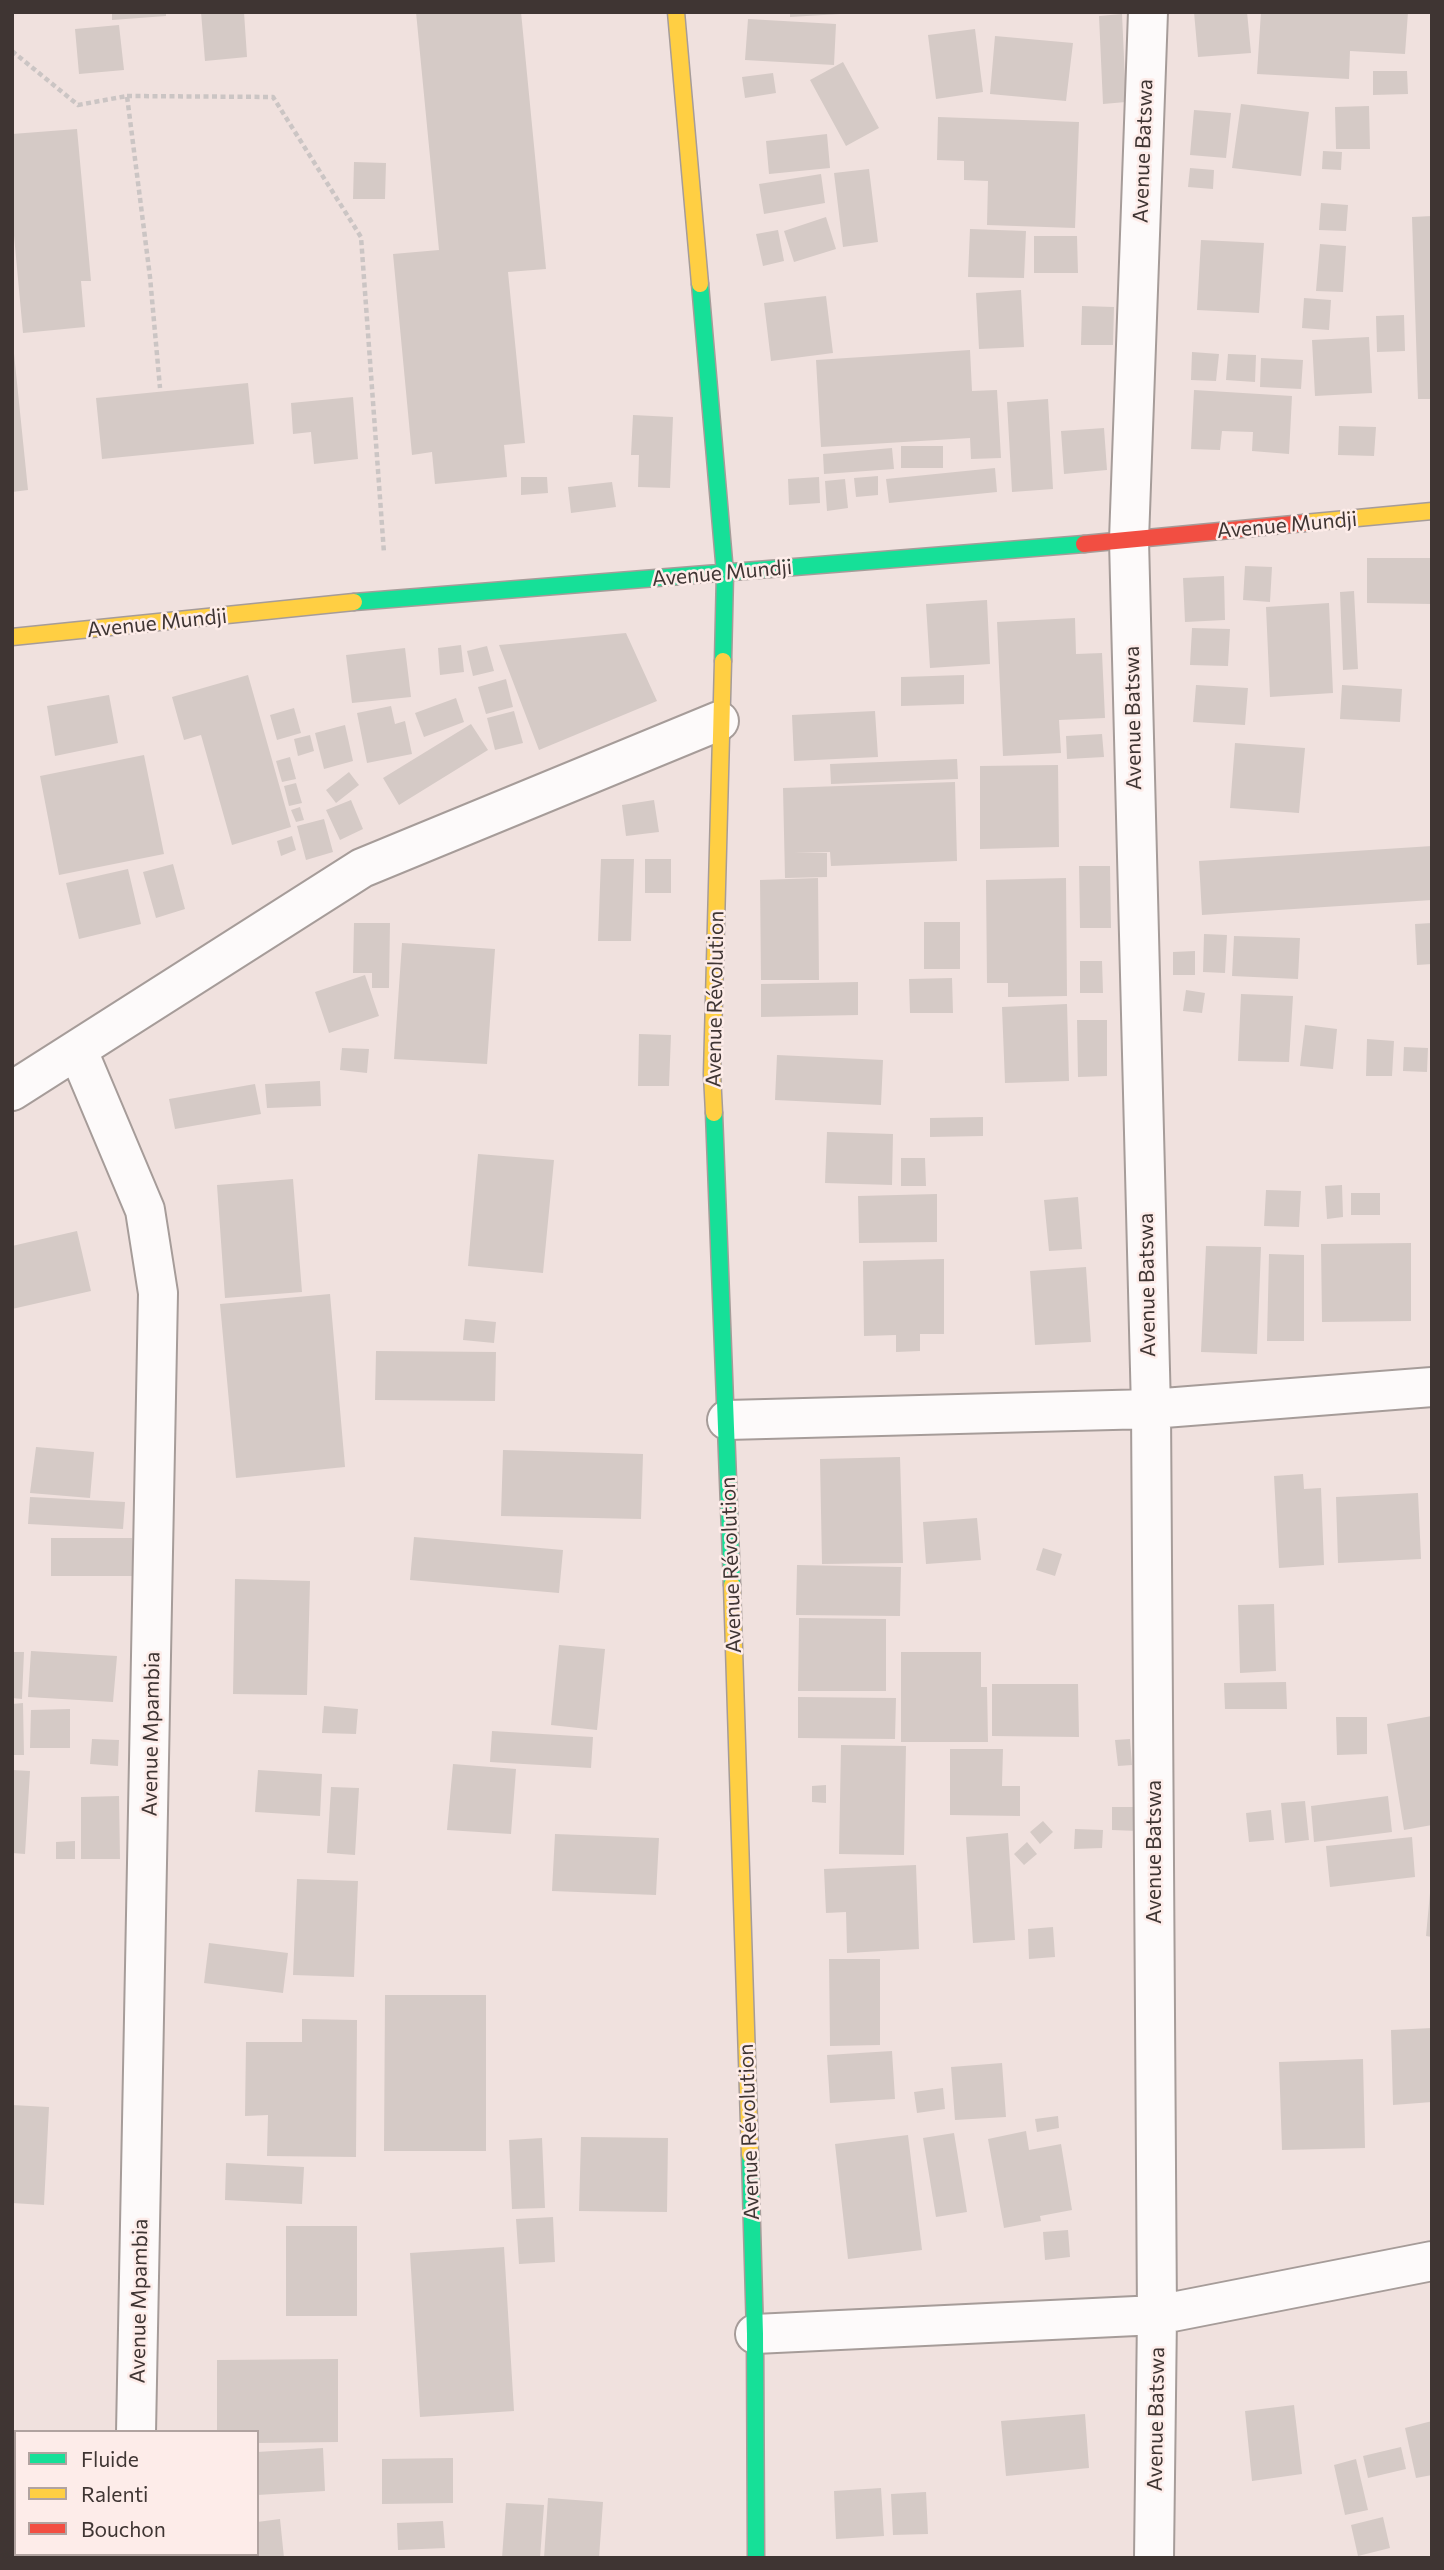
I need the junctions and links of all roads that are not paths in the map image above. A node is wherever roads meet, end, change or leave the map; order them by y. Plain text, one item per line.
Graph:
1 (676, 12) edge
2 (1148, 12) edge
3 (1432, 511) edge
4 (1129, 540) junction
5 (725, 573) junction
6 (12, 637) edge
7 (719, 721) junction
8 (78, 1051) junction
9 (12, 1091) edge
10 (1432, 1387) edge
11 (1151, 1409) junction
12 (727, 1420) junction
13 (1432, 2261) edge
14 (1157, 2315) junction
15 (755, 2334) junction
16 (136, 2430) edge
17 (756, 2558) edge
18 (1154, 2558) edge

1 - 5 street, Avenue Révolution
2 - 4 street, Avenue Batswa
3 - 4 street, Avenue Mundji
4 - 5 street, Avenue Mundji
4 - 11 street, Avenue Batswa
5 - 6 street, Avenue Mundji
5 - 7 street, Avenue Révolution
7 - 8 street
7 - 12 street, Avenue Révolution
8 - 9 street
8 - 16 street, Avenue Mpambia
10 - 11 street
11 - 12 street
11 - 14 street, Avenue Batswa
12 - 15 street, Avenue Révolution
13 - 14 street
14 - 15 street
14 - 18 street, Avenue Batswa
15 - 17 street, Avenue Révolution

